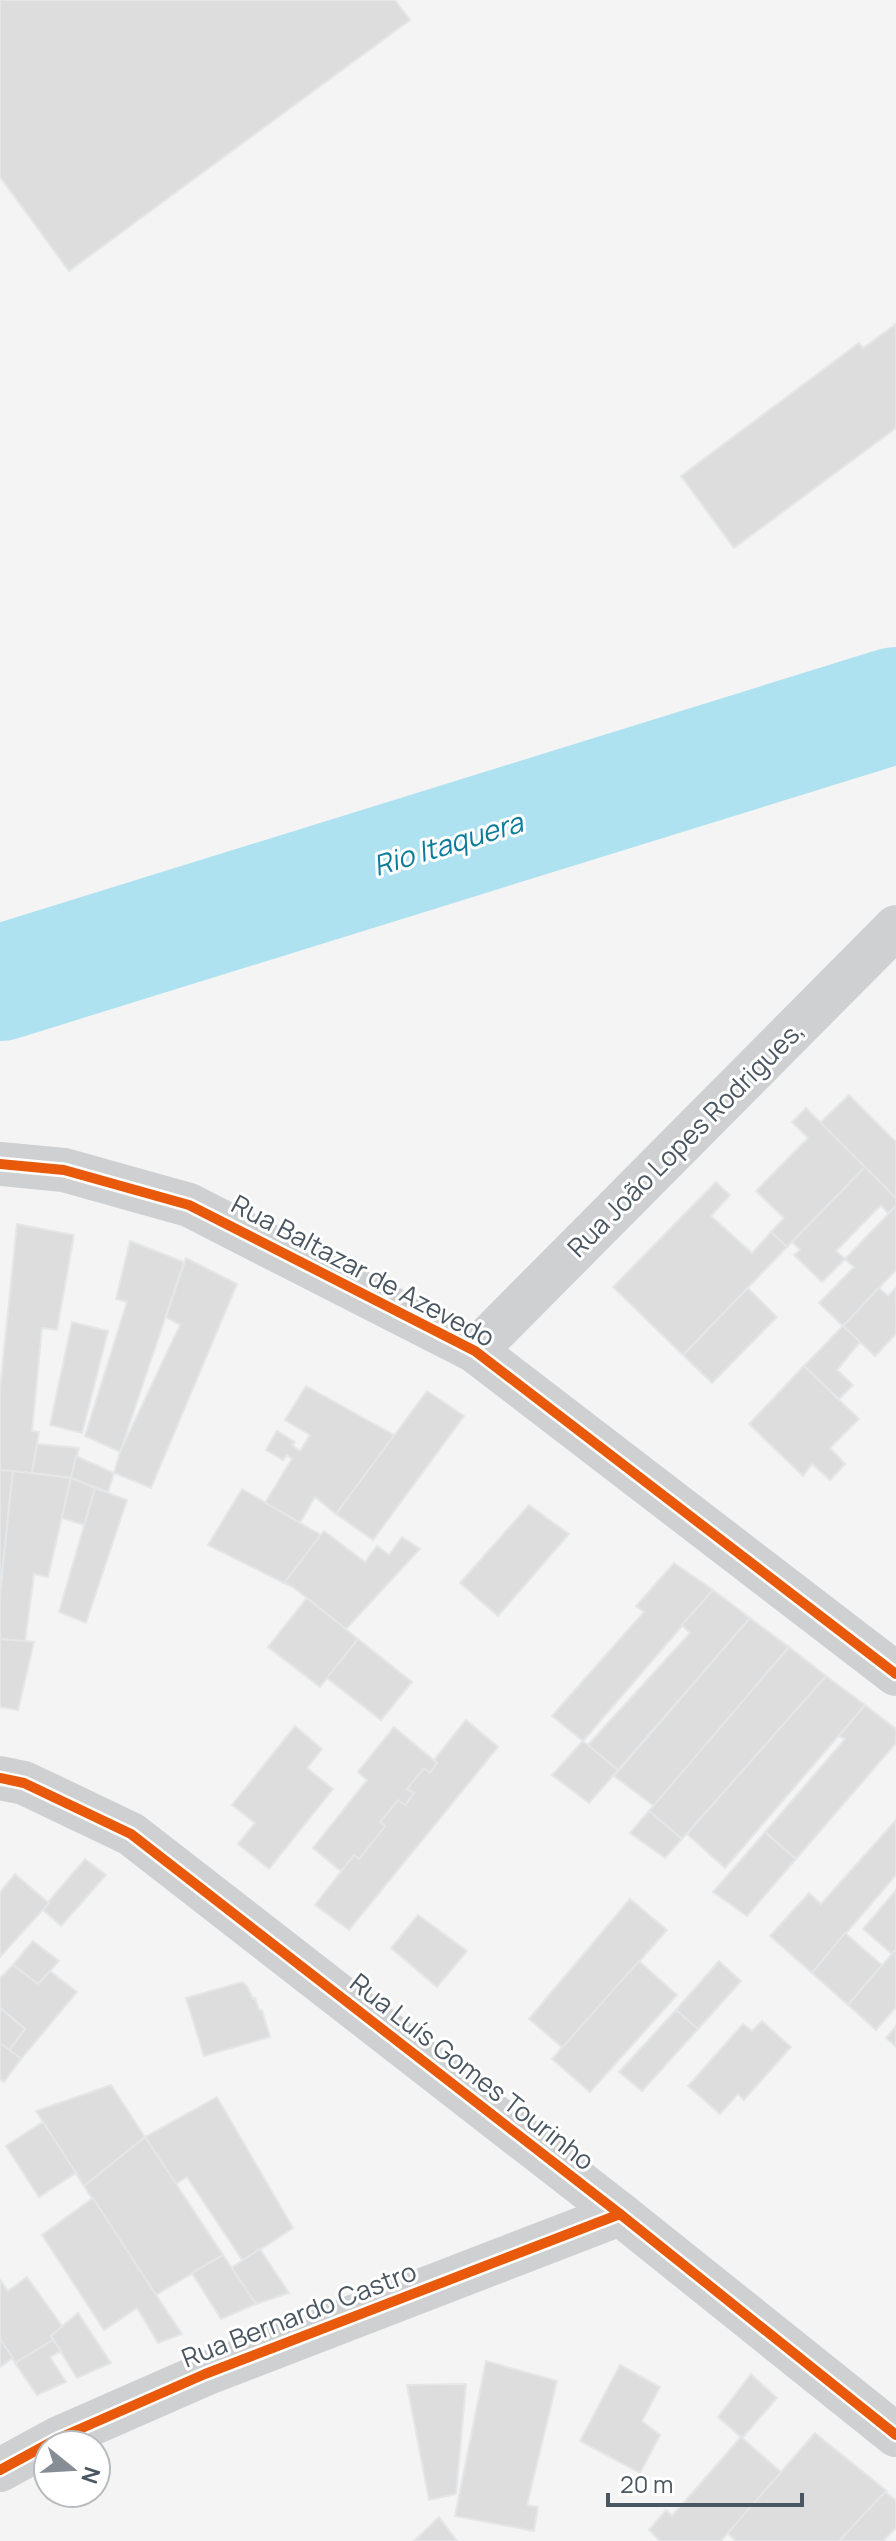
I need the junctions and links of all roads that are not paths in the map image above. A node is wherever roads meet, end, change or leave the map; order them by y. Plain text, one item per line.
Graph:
1 (896, 927) edge
2 (0, 1164) edge
3 (475, 1351) junction
4 (896, 1674) edge
5 (0, 1778) edge
6 (620, 2214) junction
7 (896, 2435) edge
8 (0, 2470) edge

1 - 3 street, Rua João Lopes Rodrigues,
2 - 3 street, Rua Baltazar de Azevedo
3 - 4 street, Rua Baltazar de Azevedo
5 - 6 street, Rua Luís Gomes Tourinho
6 - 7 street, Rua Luís Gomes Tourinho
6 - 8 street, Rua Bernardo Castro

